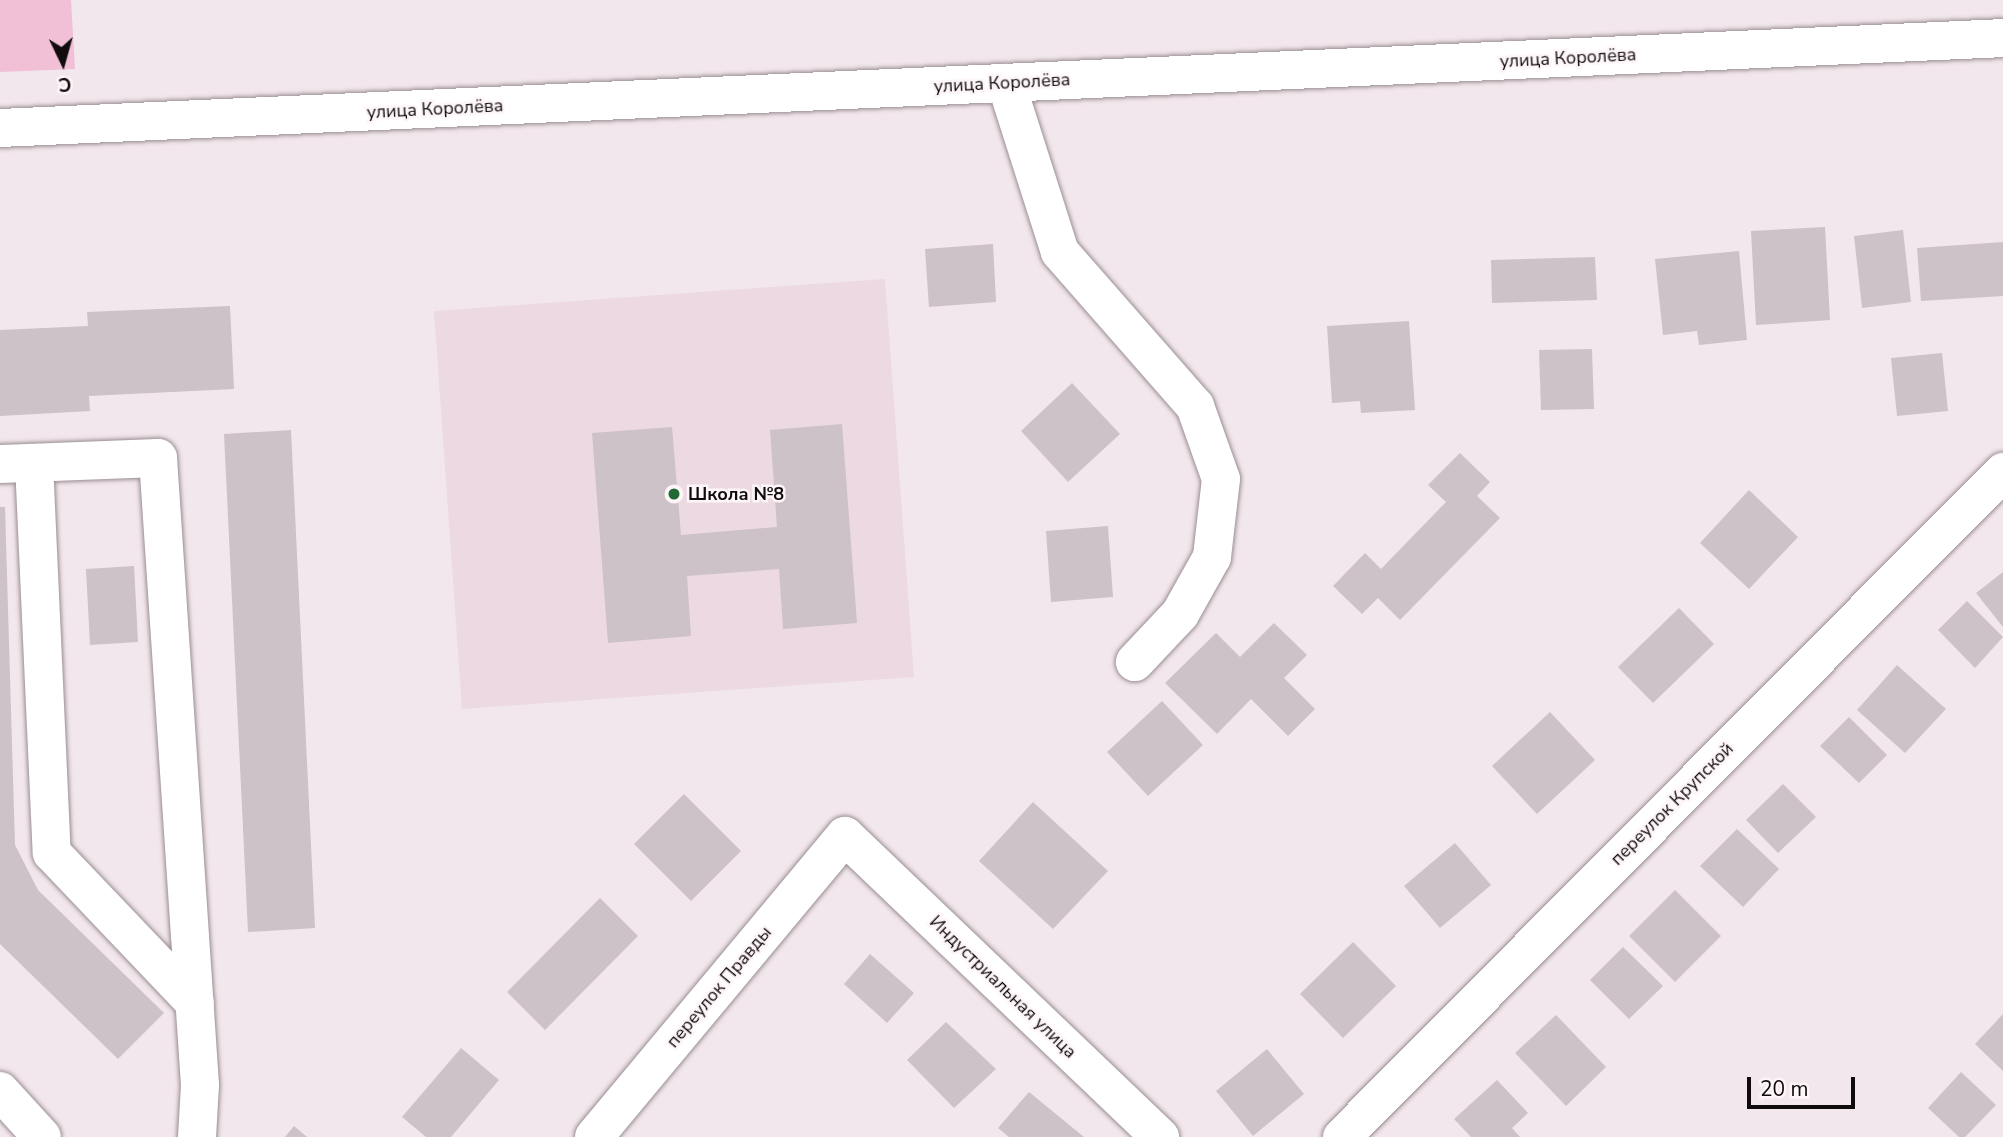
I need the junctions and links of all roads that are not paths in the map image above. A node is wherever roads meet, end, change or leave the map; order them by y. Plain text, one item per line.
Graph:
1 (2003, 38) edge
2 (1006, 83) junction
3 (0, 128) edge
4 (17, 463) edge
5 (2003, 472) edge
6 (1135, 662) dead end
7 (845, 836) joint
8 (195, 1003) junction
9 (0, 1091) edge
10 (42, 1137) edge
11 (197, 1137) edge
12 (594, 1137) edge
13 (1160, 1137) edge
14 (1342, 1137) edge

1 - 2 main road, улица Королёва
2 - 3 main road, улица Королёва
2 - 6 main road
4 - 8 main road
4 - 8 main road
5 - 14 main road, переулок Крупской
7 - 12 main road, переулок Правды
7 - 13 main road, Индустриальная улица
8 - 11 main road
9 - 10 main road

